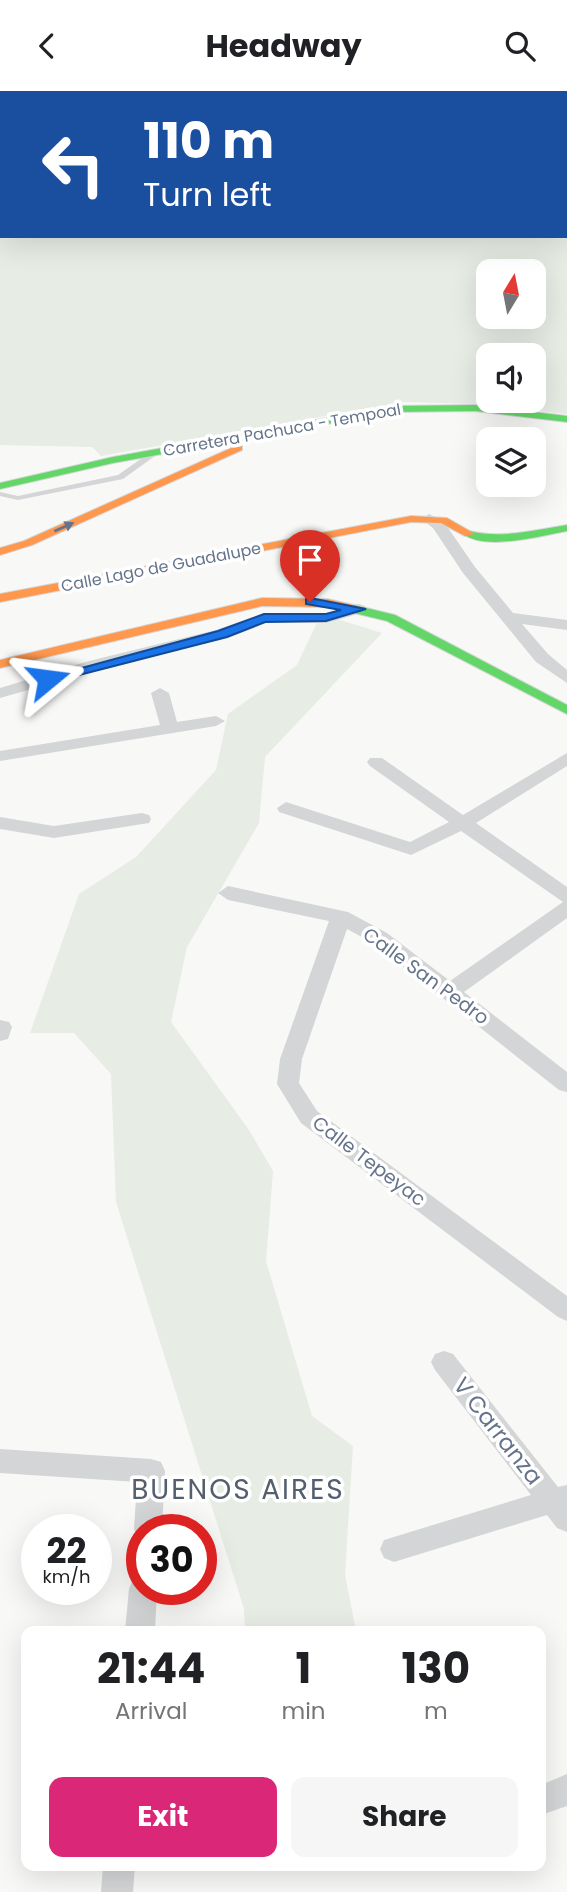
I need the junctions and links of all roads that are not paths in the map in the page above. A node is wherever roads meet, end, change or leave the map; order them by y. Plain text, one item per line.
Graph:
1 (567, 419) edge
2 (284, 429) junction
3 (2, 486) edge
4 (429, 519) junction
5 (567, 528) edge
6 (0, 552) edge
7 (0, 599) edge
8 (359, 609) junction
9 (510, 617) junction
10 (567, 625) edge
11 (0, 664) edge
12 (567, 678) edge
13 (0, 693) edge
14 (160, 693) dead end
15 (567, 710) edge
16 (216, 721) dead end
17 (170, 729) junction
18 (0, 756) edge
19 (567, 758) edge
20 (376, 762) dead end
21 (286, 808) dead end
22 (142, 818) dead end
23 (463, 823) junction
24 (0, 824) edge
25 (228, 893) dead end
26 (567, 897) edge
27 (567, 908) edge
28 (341, 917) junction
29 (451, 991) junction
30 (567, 1084) edge
31 (567, 1310) edge
32 (444, 1362) dead end
33 (0, 1461) edge
34 (562, 1505) edge
35 (149, 1514) edge
36 (394, 1549) dead end
37 (142, 1605) edge
38 (140, 1626) edge
39 (567, 1790) edge
40 (546, 1798) edge
41 (119, 1871) edge
42 (117, 1892) edge

1 - 2 main road, Carretera Pachuca - Tempoal
2 - 3 main road, Carretera Pachuca - Tempoal
6 -> 2 main road
4 - 5 main road
4 - 7 main road, Calle Lago de Guadalupe
4 - 9 street
8 - 11 main road
8 - 13 street
8 - 15 main road
9 - 10 street
9 - 12 street
14 - 17 street
16 - 17 street
17 - 18 street
19 - 23 street
20 - 23 street
21 - 23 street
22 - 24 street
23 - 26 street
25 - 28 street, Calle San Pedro
27 - 29 street
28 - 29 street, Calle San Pedro
28 - 31 street, Calle Tepeyac
29 - 30 street, Calle San Pedro
32 - 34 street, V Carranza
33 - 35 street
34 - 36 street
37 - 38 street
39 - 40 street
41 - 42 street

